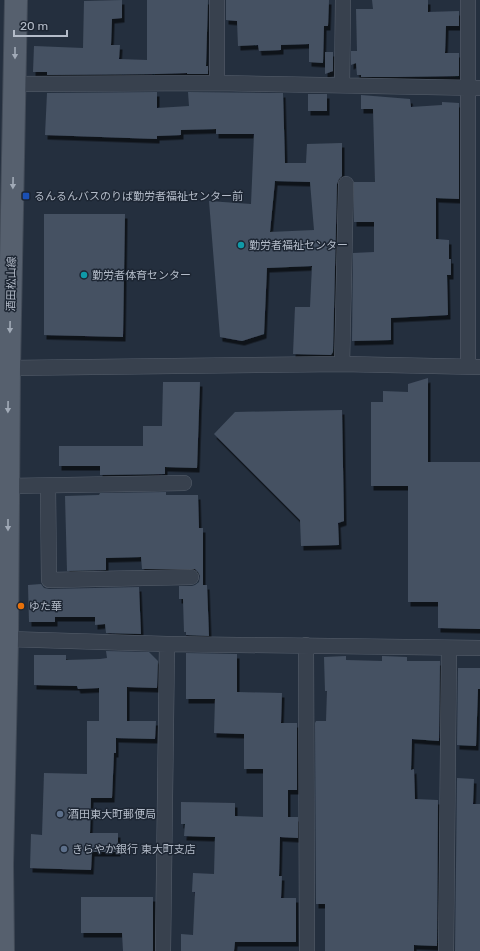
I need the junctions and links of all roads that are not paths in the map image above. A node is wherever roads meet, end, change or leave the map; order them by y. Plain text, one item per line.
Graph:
1 (16, 0) edge
2 (218, 0) edge
3 (343, 0) edge
4 (468, 0) edge
5 (217, 83) junction
6 (15, 84) junction
7 (342, 85) junction
8 (474, 88) edge
9 (346, 184) dead end
10 (342, 364) junction
11 (474, 366) edge
12 (9, 368) junction
13 (184, 483) dead end
14 (8, 486) junction
15 (48, 486) junction
16 (191, 577) dead end
17 (8, 639) junction
18 (167, 644) junction
19 (306, 645) junction
20 (449, 648) junction
21 (480, 648) edge
22 (3, 951) edge
23 (163, 951) edge
24 (307, 951) edge
25 (446, 951) edge

1 -> 6 main road, 酒田松山線
2 - 5 street
3 - 7 street
4 - 8 street
5 - 6 street
5 - 7 street
6 -> 12 main road, 酒田松山線
7 - 8 street
8 - 11 street
9 - 10 street
10 - 11 street
10 - 12 street
12 -> 14 main road, 酒田松山線
13 - 15 street
14 - 15 street
14 -> 17 main road, 酒田松山線
15 - 16 street
17 - 18 street
17 - 22 main road, 酒田松山線
18 - 19 street
18 - 23 street
19 - 20 street
19 - 24 street
20 - 21 street
20 - 25 street

